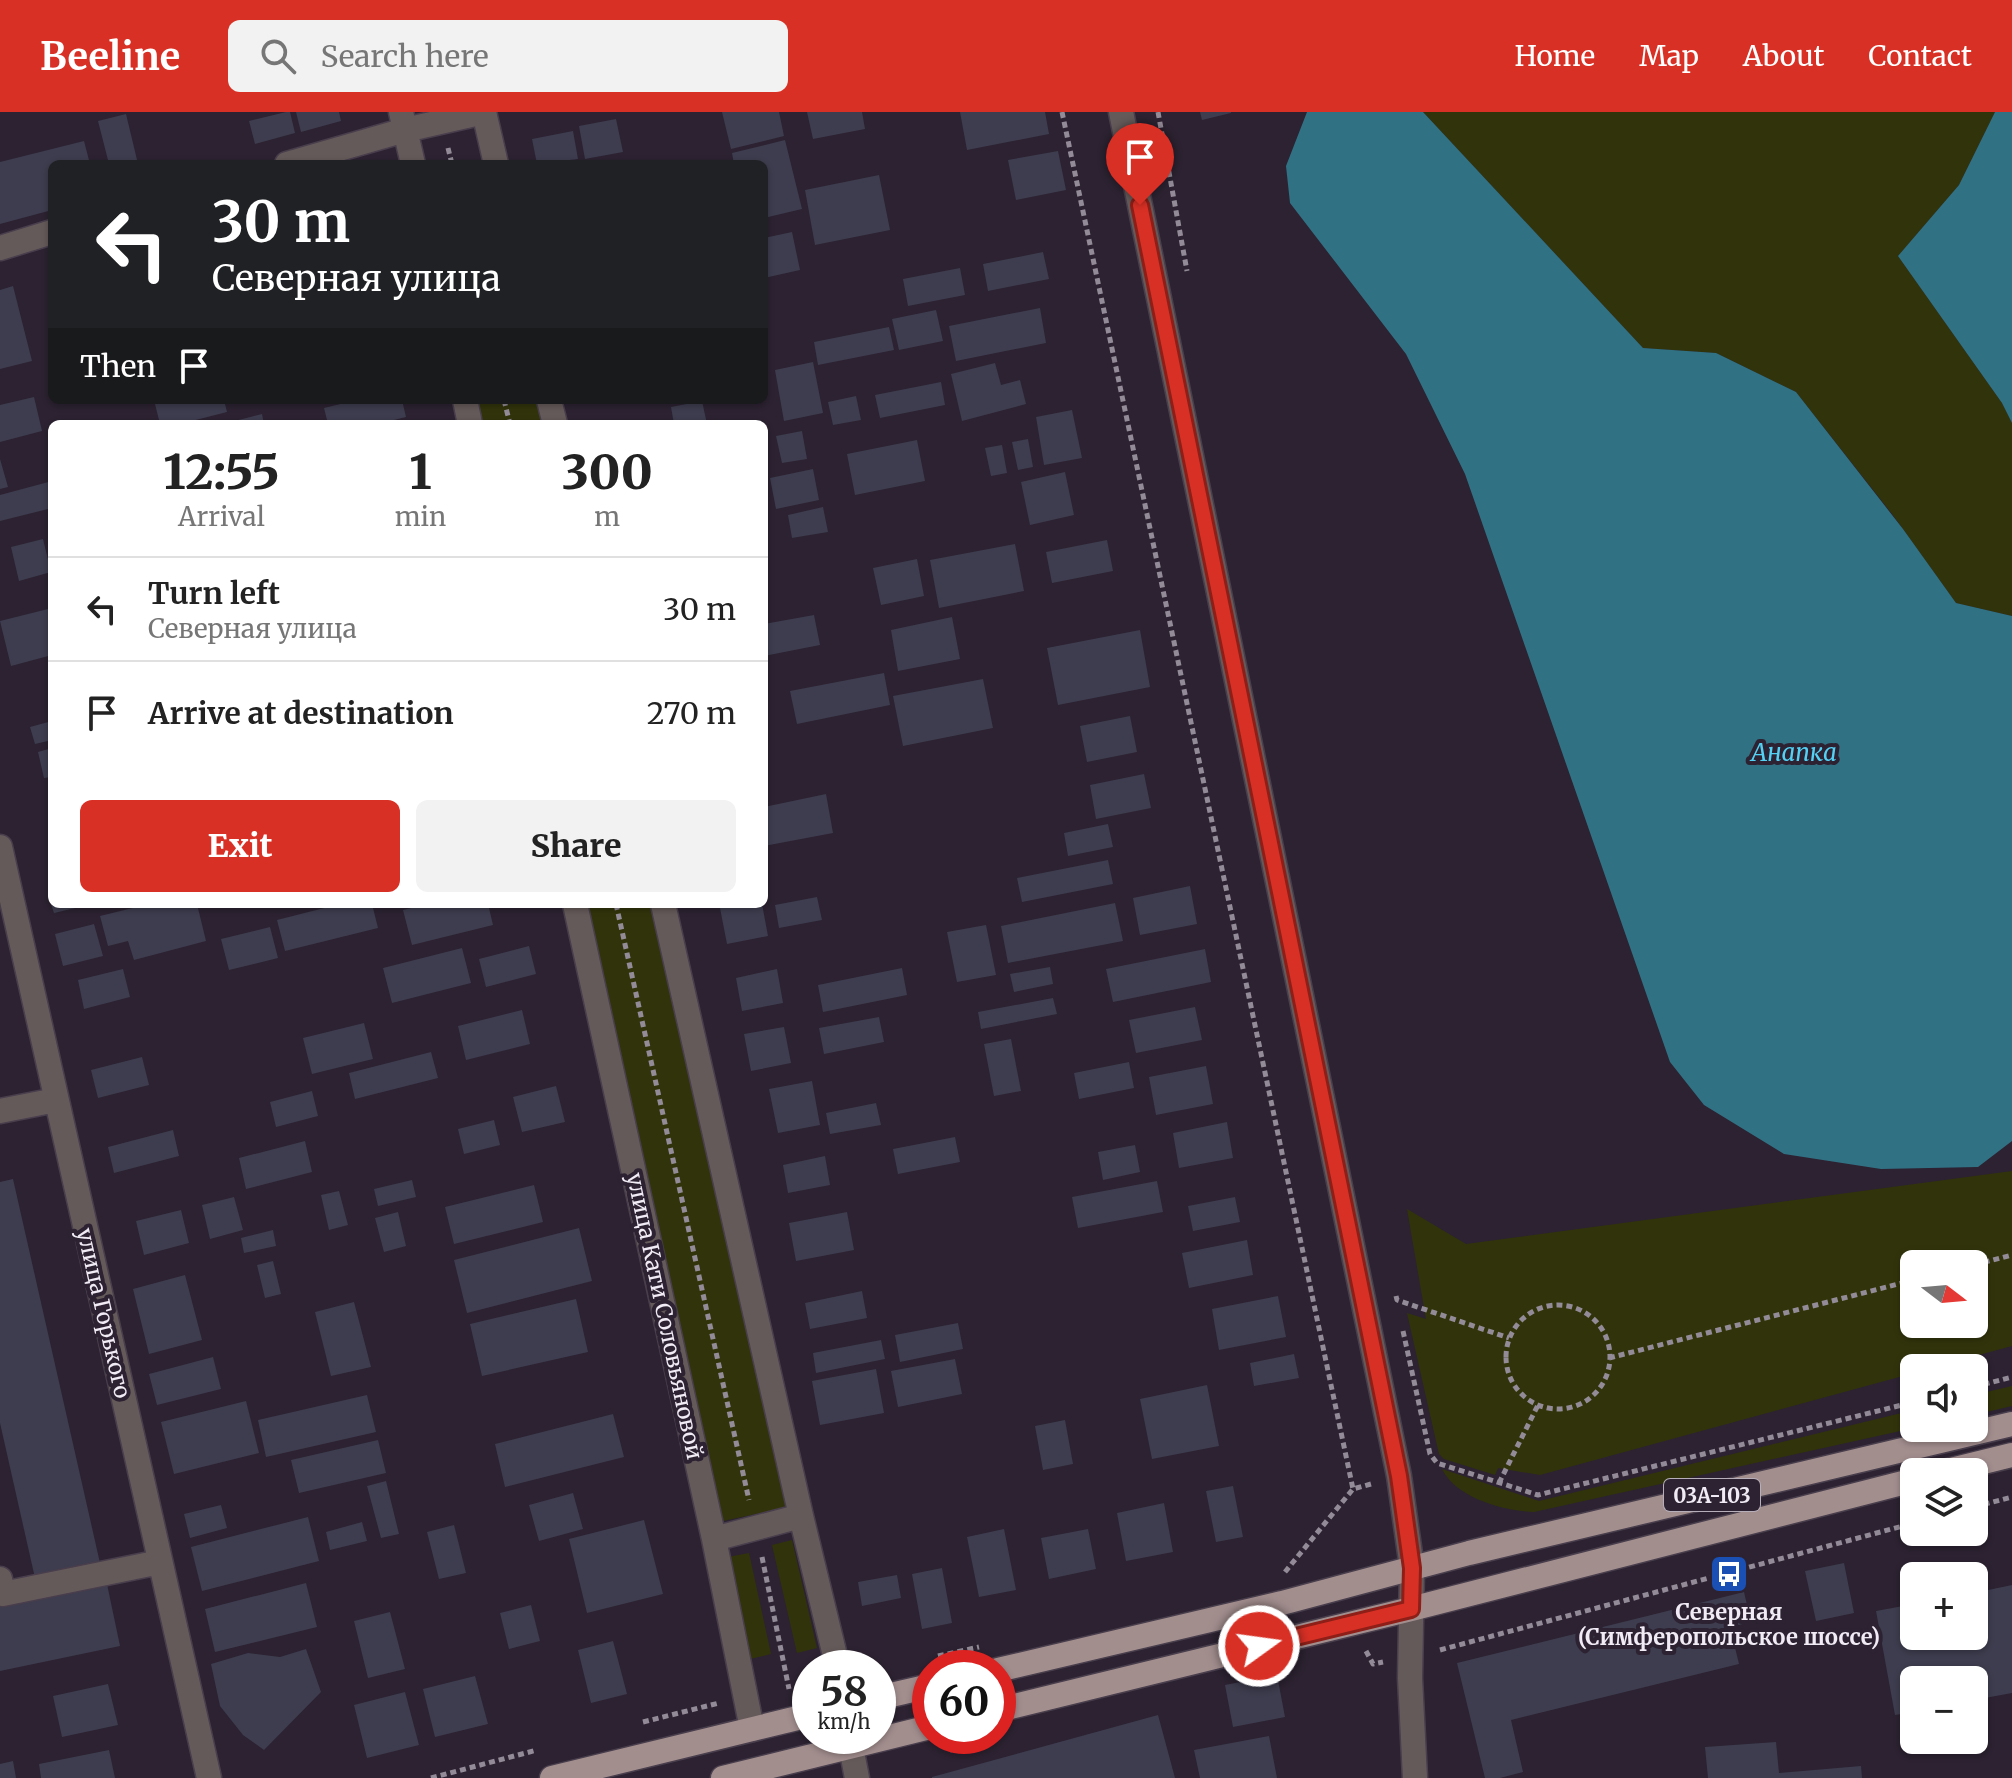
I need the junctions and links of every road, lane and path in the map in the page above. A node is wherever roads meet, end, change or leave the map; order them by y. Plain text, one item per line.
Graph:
1 (484, 112) edge
2 (1062, 112) edge
3 (1121, 112) edge
4 (403, 121) edge
5 (298, 160) edge
6 (412, 160) edge
7 (495, 160) edge
8 (48, 233) edge
9 (0, 248) edge
10 (0, 847) edge
11 (576, 908) edge
12 (617, 908) edge
13 (664, 908) edge
14 (56, 1100) junction
15 (0, 1111) edge
16 (2012, 1255) edge
17 (1988, 1261) edge
18 (1900, 1284) edge
19 (1397, 1300) dead end
20 (1400, 1315) dead end
21 (1403, 1331) dead end
22 (1609, 1358) junction
23 (2012, 1377) edge
24 (1988, 1383) edge
25 (1538, 1405) junction
26 (1900, 1405) edge
27 (2012, 1424) edge
28 (2012, 1455) edge
29 (1988, 1461) edge
30 (1437, 1463) junction
31 (1399, 1476) junction
32 (1499, 1483) junction
33 (1900, 1484) edge
34 (1353, 1489) junction
35 (2012, 1497) edge
36 (1988, 1503) edge
37 (801, 1516) junction
38 (1900, 1527) edge
39 (756, 1529) junction
40 (714, 1539) junction
41 (160, 1562) junction
42 (1412, 1568) junction
43 (0, 1579) edge
44 (1278, 1580) dead end
45 (1411, 1609) junction
46 (834, 1650) edge
47 (1353, 1653) dead end
48 (1410, 1658) junction
49 (1016, 1666) edge
50 (789, 1689) dead end
51 (1016, 1706) edge
52 (792, 1719) edge
53 (752, 1729) junction
54 (822, 1754) edge
55 (852, 1754) edge
56 (209, 1778) edge
57 (552, 1778) edge
58 (723, 1778) edge
59 (857, 1778) edge
60 (1415, 1778) edge

1 - 4 street
1 - 7 street
2 - 34 path
3 - 31 street
4 - 5 street
4 - 6 street
8 - 9 street
10 - 14 street, улица Горького
11 - 40 street, улица Кати Соловьяновой
12 - 39 path
13 - 37 street
14 - 15 street
14 - 41 street, улица Горького
16 - 17 path
18 - 22 path
19 - 20 path
21 - 30 path
22 - 25 path
22 - 25 path
23 - 24 path
25 - 32 path
26 - 32 path
27 - 42 main road, 03А-103
28 - 29 main road
30 - 31 path
30 - 32 path
31 - 34 path
31 - 42 street
33 - 45 main road, 03А-103
34 - 44 path
35 - 36 path
37 - 39 street
37 - 46 street
38 - 48 path
39 - 40 street
39 - 50 path
40 - 53 street, улица Кати Соловьяновой
41 - 43 street
41 - 56 street, улица Горького
42 - 45 street
42 - 49 main road, 03А-103
45 - 48 street
45 - 51 main road, 03А-103
47 - 48 path
48 - 60 street
52 - 53 main road
53 - 57 main road
54 - 58 main road
55 - 59 street

